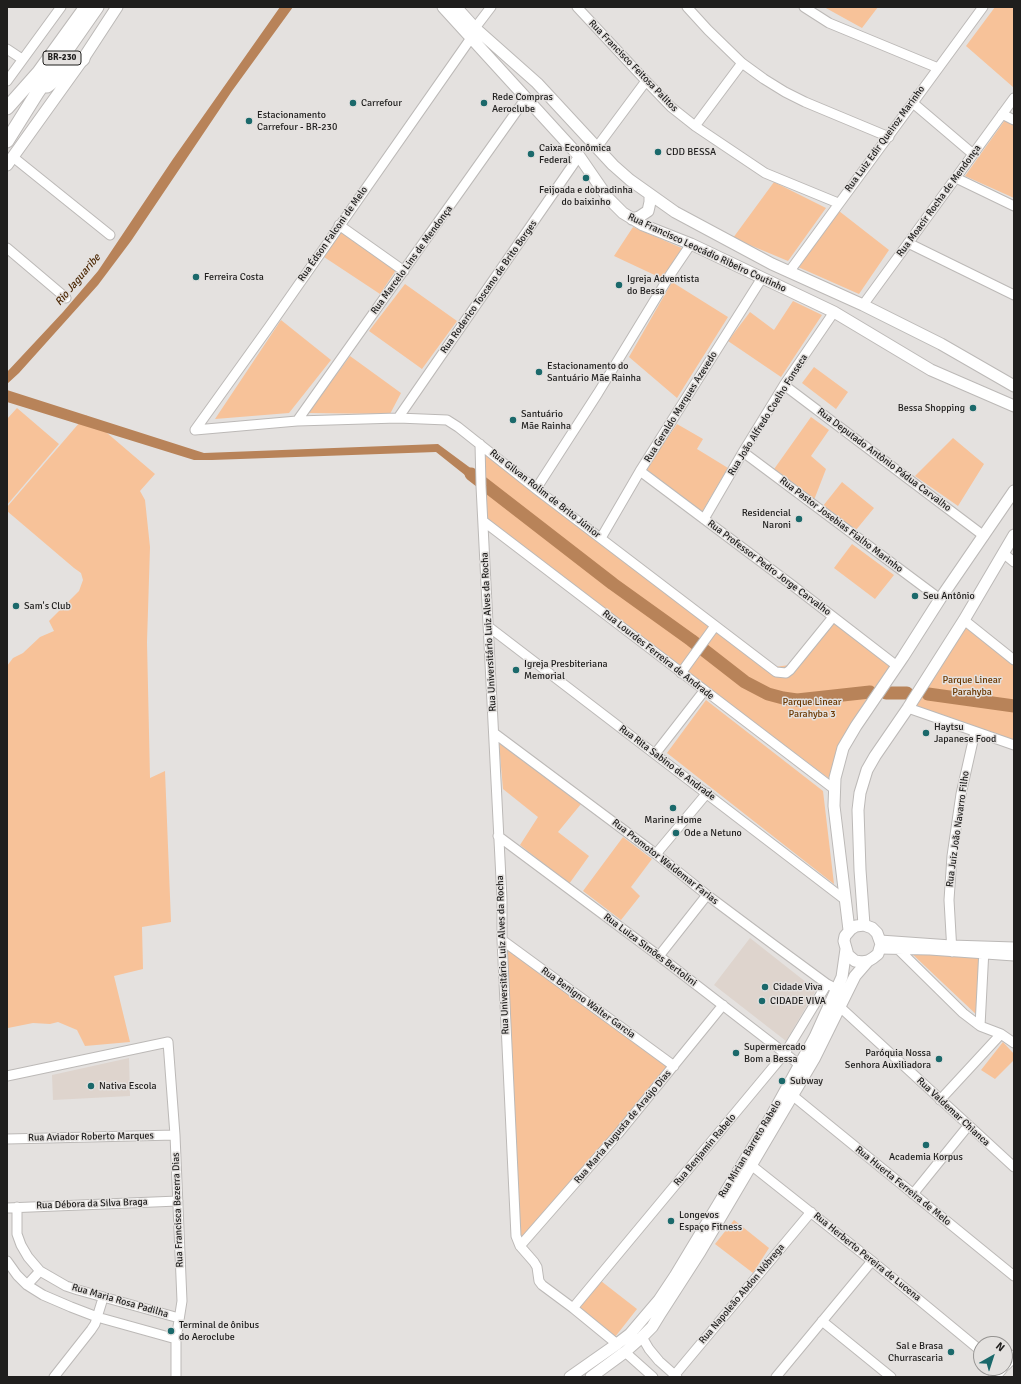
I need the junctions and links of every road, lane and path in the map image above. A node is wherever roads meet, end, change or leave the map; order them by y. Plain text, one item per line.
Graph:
1 (61, 7) edge
2 (86, 7) edge
3 (97, 7) edge
4 (117, 7) edge
5 (443, 7) edge
6 (456, 7) edge
7 (491, 7) edge
8 (577, 7) edge
9 (804, 7) edge
10 (983, 7) edge
11 (693, 9) edge
12 (473, 33) junction
13 (7, 49) edge
14 (22, 59) junction
15 (83, 59) junction
16 (742, 63) junction
17 (938, 68) junction
18 (7, 81) edge
19 (646, 81) junction
20 (37, 93) junction
21 (526, 98) junction
22 (1014, 98) edge
23 (912, 103) junction
24 (7, 108) edge
25 (1002, 114) junction
26 (1014, 120) edge
27 (695, 126) junction
28 (889, 137) junction
29 (7, 141) edge
30 (597, 147) junction
31 (973, 154) junction
32 (579, 156) junction
33 (10, 161) edge
34 (956, 178) junction
35 (650, 195) junction
36 (838, 203) junction
37 (1014, 206) edge
38 (632, 219) junction
39 (339, 225) junction
40 (110, 235) dead end
41 (908, 243) junction
42 (691, 244) junction
43 (7, 248) edge
44 (404, 271) junction
45 (789, 272) junction
46 (762, 278) junction
47 (1014, 295) edge
48 (66, 298) dead end
49 (863, 305) junction
50 (834, 312) junction
51 (784, 385) junction
52 (1014, 386) edge
53 (1014, 406) edge
54 (398, 418) junction
55 (297, 422) junction
56 (195, 430) joint
57 (480, 444) junction
58 (743, 452) junction
59 (640, 471) junction
60 (536, 489) junction
61 (1014, 491) edge
62 (704, 519) junction
63 (483, 521) junction
64 (1014, 535) edge
65 (984, 536) junction
66 (601, 538) junction
67 (1003, 553) junction
68 (1014, 562) edge
69 (940, 599) junction
70 (833, 617) junction
71 (964, 620) junction
72 (715, 626) junction
73 (489, 627) junction
74 (1014, 660) edge
75 (897, 666) junction
76 (681, 673) junction
77 (704, 691) junction
78 (908, 708) junction
79 (975, 732) junction
80 (494, 733) junction
81 (1014, 745) edge
82 (655, 754) junction
83 (834, 789) junction
84 (707, 793) junction
85 (498, 836) junction
86 (656, 854) junction
87 (708, 895) junction
88 (844, 899) junction
89 (864, 925) junction
90 (848, 930) junction
91 (502, 940) junction
92 (880, 944) junction
93 (1014, 947) edge
94 (951, 948) junction
95 (846, 949) junction
96 (898, 949) junction
97 (984, 950) junction
98 (659, 956) junction
99 (1014, 956) edge
100 (868, 961) junction
101 (827, 984) junction
102 (838, 989) junction
103 (723, 1006) junction
104 (840, 1007) junction
105 (980, 1026) junction
106 (1001, 1034) junction
107 (1014, 1043) edge
108 (785, 1053) junction
109 (800, 1065) junction
110 (674, 1066) junction
111 (7, 1076) edge
112 (792, 1095) junction
113 (940, 1100) junction
114 (968, 1126) junction
115 (175, 1135) junction
116 (7, 1139) edge
117 (751, 1165) junction
118 (1014, 1167) edge
119 (913, 1194) junction
120 (178, 1202) junction
121 (17, 1207) junction
122 (7, 1208) edge
123 (811, 1212) junction
124 (520, 1246) junction
125 (7, 1261) edge
126 (872, 1261) junction
127 (40, 1271) junction
128 (1014, 1276) edge
129 (27, 1285) junction
130 (103, 1298) junction
131 (573, 1308) junction
132 (97, 1317) junction
133 (178, 1318) junction
134 (822, 1321) junction
135 (642, 1337) junction
136 (176, 1339) junction
137 (973, 1344) edge
138 (621, 1348) junction
139 (879, 1373) edge
140 (675, 1376) edge
141 (54, 1377) edge
142 (176, 1377) edge
143 (570, 1377) edge
144 (591, 1377) edge
145 (653, 1377) edge
146 (776, 1377) edge
147 (891, 1377) edge

1 - 14 street
2 - 24 highway, BR-230
3 - 20 highway, BR-230
4 - 15 main road
5 - 12 main road, Rua Francisco Leocádio Ribeiro Coutinho
6 - 12 main road, Rua Francisco Leocádio Ribeiro Coutinho
7 - 12 street, Rua Édson Falconi de Melo
8 - 19 street, Rua Francisco Feitosa Palitos
9 - 17 street
10 - 17 street, Rua Luiz Edir Queiroz Marinho
11 - 16 street
12 - 21 main road, Rua Francisco Leocádio Ribeiro Coutinho
12 - 30 main road, Rua Francisco Leocádio Ribeiro Coutinho
12 - 39 street, Rua Édson Falconi de Melo
13 - 14 street
14 - 18 street
15 - 20 highway
15 - 33 main road
16 - 27 street
16 - 28 street
17 - 23 street, Rua Luiz Edir Queiroz Marinho
19 - 27 street, Rua Francisco Feitosa Palitos
19 - 30 street
20 - 29 highway, BR-230
21 - 32 main road, Rua Francisco Leocádio Ribeiro Coutinho
21 - 44 street, Rua Marcelo Lins de Mendonça
22 - 25 street, Rua Moacir Rocha de Mendonça
23 - 28 street, Rua Luiz Edir Queiroz Marinho
23 - 31 street
25 - 26 street
25 - 31 street, Rua Moacir Rocha de Mendonça
27 - 36 street, Rua Francisco Feitosa Palitos
28 - 36 street, Rua Luiz Edir Queiroz Marinho
30 - 35 main road, Rua Francisco Leocádio Ribeiro Coutinho
31 - 34 street, Rua Moacir Rocha de Mendonça
32 - 38 main road, Rua Francisco Leocádio Ribeiro Coutinho
32 - 54 street, Rua Roderico Toscano de Brito Borges
33 - 40 street
34 - 37 street
34 - 41 street, Rua Moacir Rocha de Mendonça
35 - 38 main road
35 - 45 main road, Rua Francisco Leocádio Ribeiro Coutinho
36 - 45 street, Rua Luiz Edir Queiroz Marinho
38 - 42 main road, Rua Francisco Leocádio Ribeiro Coutinho
39 - 44 street
39 - 56 street, Rua Édson Falconi de Melo
41 - 47 street
41 - 49 street, Rua Moacir Rocha de Mendonça
42 - 46 main road, Rua Francisco Leocádio Ribeiro Coutinho
42 - 60 street
43 - 48 street
44 - 55 street, Rua Marcelo Lins de Mendonça
45 - 49 main road, Rua Francisco Leocádio Ribeiro Coutinho
46 - 50 main road, Rua Francisco Leocádio Ribeiro Coutinho
46 - 59 street, Rua Geraldo Marques Azevedo
49 - 52 main road, Rua Francisco Leocádio Ribeiro Coutinho
50 - 51 street, Rua João Alfredo Coelho Fonseca
50 - 53 main road, Rua Francisco Leocádio Ribeiro Coutinho
51 - 58 street, Rua João Alfredo Coelho Fonseca
51 - 65 street, Rua Deputado Antônio Pádua Carvalho
54 - 55 street, Rua Gilvan Rolim de Brito Júnior
54 - 57 street, Rua Gilvan Rolim de Brito Júnior
55 - 56 street, Rua Gilvan Rolim de Brito Júnior
57 - 60 street, Rua Gilvan Rolim de Brito Júnior
57 - 63 street, Rua Universitário Luiz Alves da Rocha
58 - 62 street, Rua João Alfredo Coelho Fonseca
58 - 69 street, Rua Pastor Josebias Fialho Marinho
59 - 62 street, Rua Professor Pedro Jorge Carvalho
59 - 66 street, Rua Geraldo Marques Azevedo
60 - 66 street, Rua Gilvan Rolim de Brito Júnior
61 - 65 main road
62 - 70 street, Rua Professor Pedro Jorge Carvalho
63 - 73 street, Rua Universitário Luiz Alves da Rocha
63 - 76 street, Rua Lourdes Ferreira de Andrade
64 - 67 main road
65 - 69 main road
66 - 72 street, Rua Gilvan Rolim de Brito Júnior
67 - 68 street
67 - 71 main road
69 - 75 main road
70 - 72 street, Rua Gilvan Rolim de Brito Júnior
70 - 75 street, Rua Professor Pedro Jorge Carvalho
71 - 74 street
71 - 78 main road
72 - 76 street
73 - 80 street, Rua Universitário Luiz Alves da Rocha
73 - 82 street, Rua Rita Sabino de Andrade
75 - 83 main road
76 - 77 street, Rua Lourdes Ferreira de Andrade
77 - 82 street
77 - 83 street, Rua Lourdes Ferreira de Andrade
78 - 79 street
78 - 89 main road
79 - 81 street
79 - 94 street, Rua Juiz João Navarro Filho
80 - 85 street, Rua Universitário Luiz Alves da Rocha
80 - 86 street, Rua Promotor Waldemar Farias
82 - 84 street, Rua Rita Sabino de Andrade
83 - 88 main road
84 - 86 street
84 - 88 street, Rua Rita Sabino de Andrade
85 - 91 street, Rua Universitário Luiz Alves da Rocha
85 - 98 street, Rua Luiza Simões Bertolini
86 - 87 street, Rua Promotor Waldemar Farias
87 - 98 street
87 - 101 street, Rua Promotor Waldemar Farias
88 - 90 main road
89 - 90 main road
89 - 92 main road
90 - 95 main road
91 - 110 street, Rua Benigno Walter Garcia
91 - 124 street, Rua Universitário Luiz Alves da Rocha
92 - 94 street
92 - 96 street
92 - 100 main road
93 - 97 street
94 - 96 street
94 - 97 street
95 - 100 main road
95 - 102 main road, Rua Mirian Barreto Rabelo
96 - 105 street
97 - 99 street
97 - 105 street
98 - 103 street, Rua Luiza Simões Bertolini
100 - 104 main road, Rua Mirian Barreto Rabelo
101 - 102 street, Rua Promotor Waldemar Farias
101 - 108 street, Rua Benjamin Rabelo
102 - 109 main road, Rua Mirian Barreto Rabelo
103 - 108 street, Rua Luiza Simões Bertolini
103 - 110 street, Rua Maria Augusta de Araújo Dias
104 - 112 main road, Rua Mirian Barreto Rabelo
104 - 113 street, Rua Valdemar Chianca
105 - 106 street
106 - 107 street
106 - 113 street
108 - 109 street, Rua Luiza Simões Bertolini
108 - 131 street, Rua Benjamin Rabelo
109 - 138 main road, Rua Mirian Barreto Rabelo
110 - 124 street, Rua Maria Augusta de Araújo Dias
111 - 115 street, Rua Francisca Bezerra Dias
112 - 117 main road, Rua Mirian Barreto Rabelo
112 - 119 street, Rua Huerta Ferreira de Melo
113 - 114 street, Rua Valdemar Chianca
114 - 118 street, Rua Valdemar Chianca
114 - 119 street
115 - 116 street, Rua Aviador Roberto Marques
115 - 120 street, Rua Francisca Bezerra Dias
117 - 123 street, Rua Herberto Pereira de Lucena
117 - 135 main road, Rua Mirian Barreto Rabelo
119 - 128 street, Rua Huerta Ferreira de Melo
120 - 121 street, Rua Débora da Silva Braga
120 - 133 street, Rua Francisca Bezerra Dias
121 - 122 street, Rua Débora da Silva Braga
121 - 127 street, Rua Maria Rosa Padilha
123 - 126 street, Rua Herberto Pereira de Lucena
123 - 140 street, Rua Napoleão Abdon Nóbrega
124 - 131 street, Rua Universitário Luiz Alves da Rocha
125 - 129 street, Rua Maria Rosa Padilha
126 - 134 street
126 - 137 street, Rua Herberto Pereira de Lucena
127 - 129 street
127 - 130 street, Rua Maria Rosa Padilha
129 - 132 street, Rua Maria Rosa Padilha
130 - 132 street
130 - 133 street, Rua Maria Rosa Padilha
131 - 138 street, Rua Universitário Luiz Alves da Rocha
132 - 136 street, Rua Maria Rosa Padilha
132 - 141 street
133 - 136 street, Rua Francisca Bezerra Dias
134 - 139 street
134 - 146 street
135 - 138 main road, Rua Mirian Barreto Rabelo
135 - 140 street
136 - 142 street, Rua Francisca Bezerra Dias
138 - 143 main road, Rua Mirian Barreto Rabelo
138 - 144 main road, Rua Mirian Barreto Rabelo
138 - 145 street, Rua Universitário Luiz Alves da Rocha
139 - 147 street

